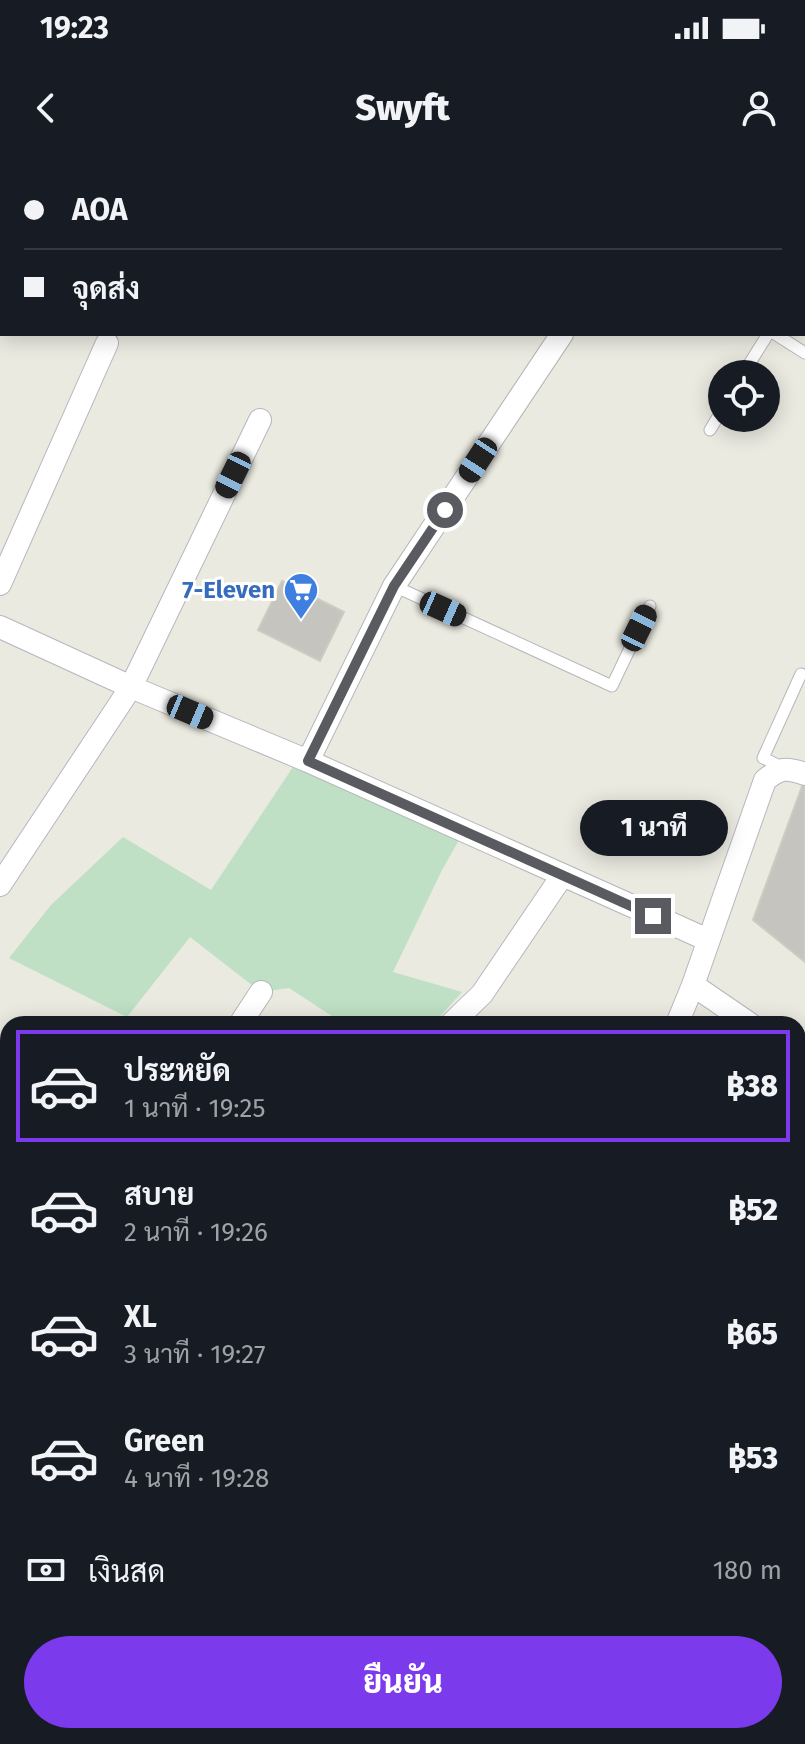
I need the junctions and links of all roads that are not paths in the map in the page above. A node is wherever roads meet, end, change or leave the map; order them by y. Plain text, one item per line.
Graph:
1 (561, 336) edge
2 (767, 336) edge
3 (778, 336) edge
4 (107, 343) dead end
5 (805, 353) edge
6 (752, 360) edge
7 (260, 420) dead end
8 (0, 584) edge
9 (394, 586) junction
10 (650, 606) dead end
11 (0, 627) edge
12 (801, 674) dead end
13 (131, 687) junction
14 (308, 761) junction
15 (796, 772) edge
16 (562, 876) junction
17 (0, 885) edge
18 (708, 940) junction
19 (693, 985) junction
20 (261, 992) dead end
21 (245, 1016) edge
22 (459, 1016) edge
23 (680, 1016) edge
24 (738, 1016) edge

1 - 9 street
2 - 6 lane
3 - 5 lane
4 - 8 street
7 - 13 street
9 - 10 lane
9 - 14 street
11 - 13 street
12 - 15 lane
13 - 14 street
13 - 17 street
14 - 16 street
15 - 18 street
16 - 18 street
16 - 22 street
18 - 19 street
19 - 23 street
19 - 24 street
20 - 21 street

